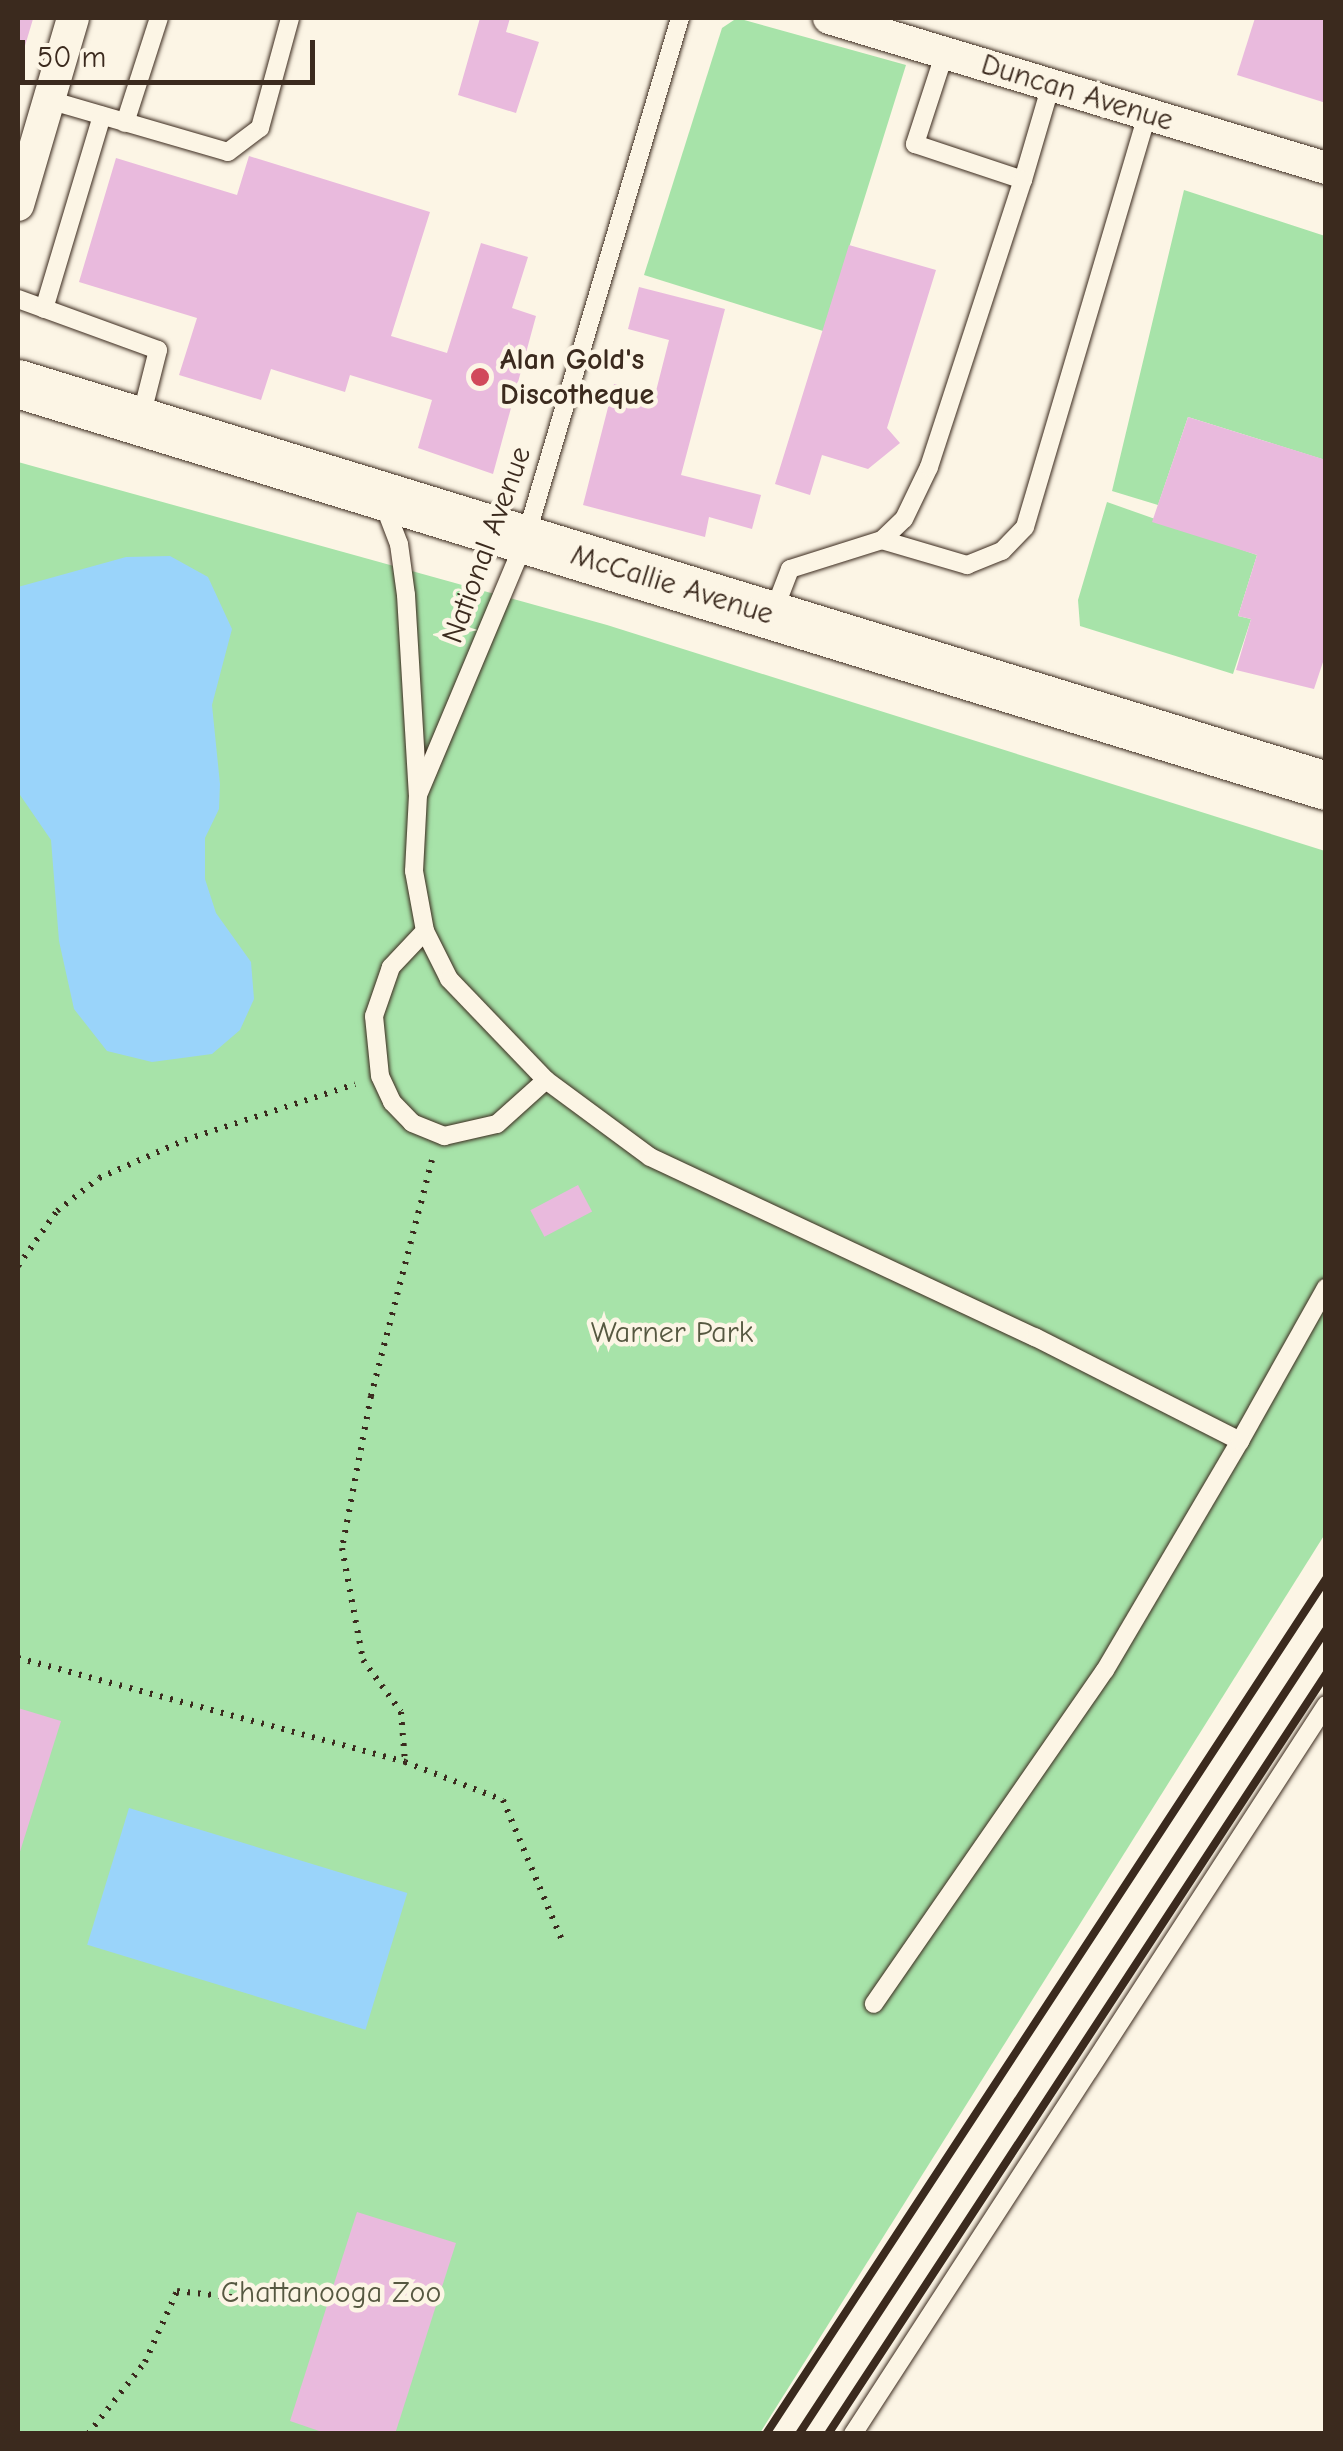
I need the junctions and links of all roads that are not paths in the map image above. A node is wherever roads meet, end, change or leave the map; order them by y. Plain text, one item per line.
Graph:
1 (72, 18) edge
2 (159, 18) edge
3 (290, 18) edge
4 (680, 18) edge
5 (829, 18) edge
6 (945, 52) junction
7 (1052, 85) junction
8 (49, 100) junction
9 (1147, 114) junction
10 (102, 116) junction
11 (124, 123) junction
12 (1326, 168) edge
13 (1023, 180) junction
14 (18, 205) edge
15 (18, 299) edge
16 (44, 309) junction
17 (18, 384) edge
18 (140, 422) junction
19 (380, 496) junction
20 (525, 540) junction
21 (882, 540) junction
22 (772, 616) junction
23 (1326, 786) edge
24 (418, 795) junction
25 (424, 931) junction
26 (546, 1080) junction
27 (1326, 1288) edge
28 (1240, 1442) junction
29 (1326, 1705) edge
30 (874, 2004) dead end
31 (854, 2434) edge

1 - 8 street
2 - 11 lane
3 - 11 lane
4 - 20 lane, National Avenue
5 - 6 street, Duncan Avenue
6 - 7 street, Duncan Avenue
6 - 13 lane
7 - 9 street, Duncan Avenue
7 - 13 lane
8 - 10 lane
8 - 14 street
9 - 12 street, Duncan Avenue
9 - 21 lane
10 - 11 lane
10 - 16 lane
13 - 21 lane
15 - 16 lane
16 - 18 lane
17 - 18 main road, McCallie Avenue
18 - 19 main road, McCallie Avenue
19 - 20 main road, McCallie Avenue
19 - 24 lane, National Avenue
20 - 22 main road, McCallie Avenue
20 - 24 lane, National Avenue
21 - 22 lane
22 - 23 main road, McCallie Avenue
24 - 25 lane
25 - 26 lane
25 - 26 lane
26 - 28 lane
27 - 28 lane
28 - 30 lane
29 - 31 lane

